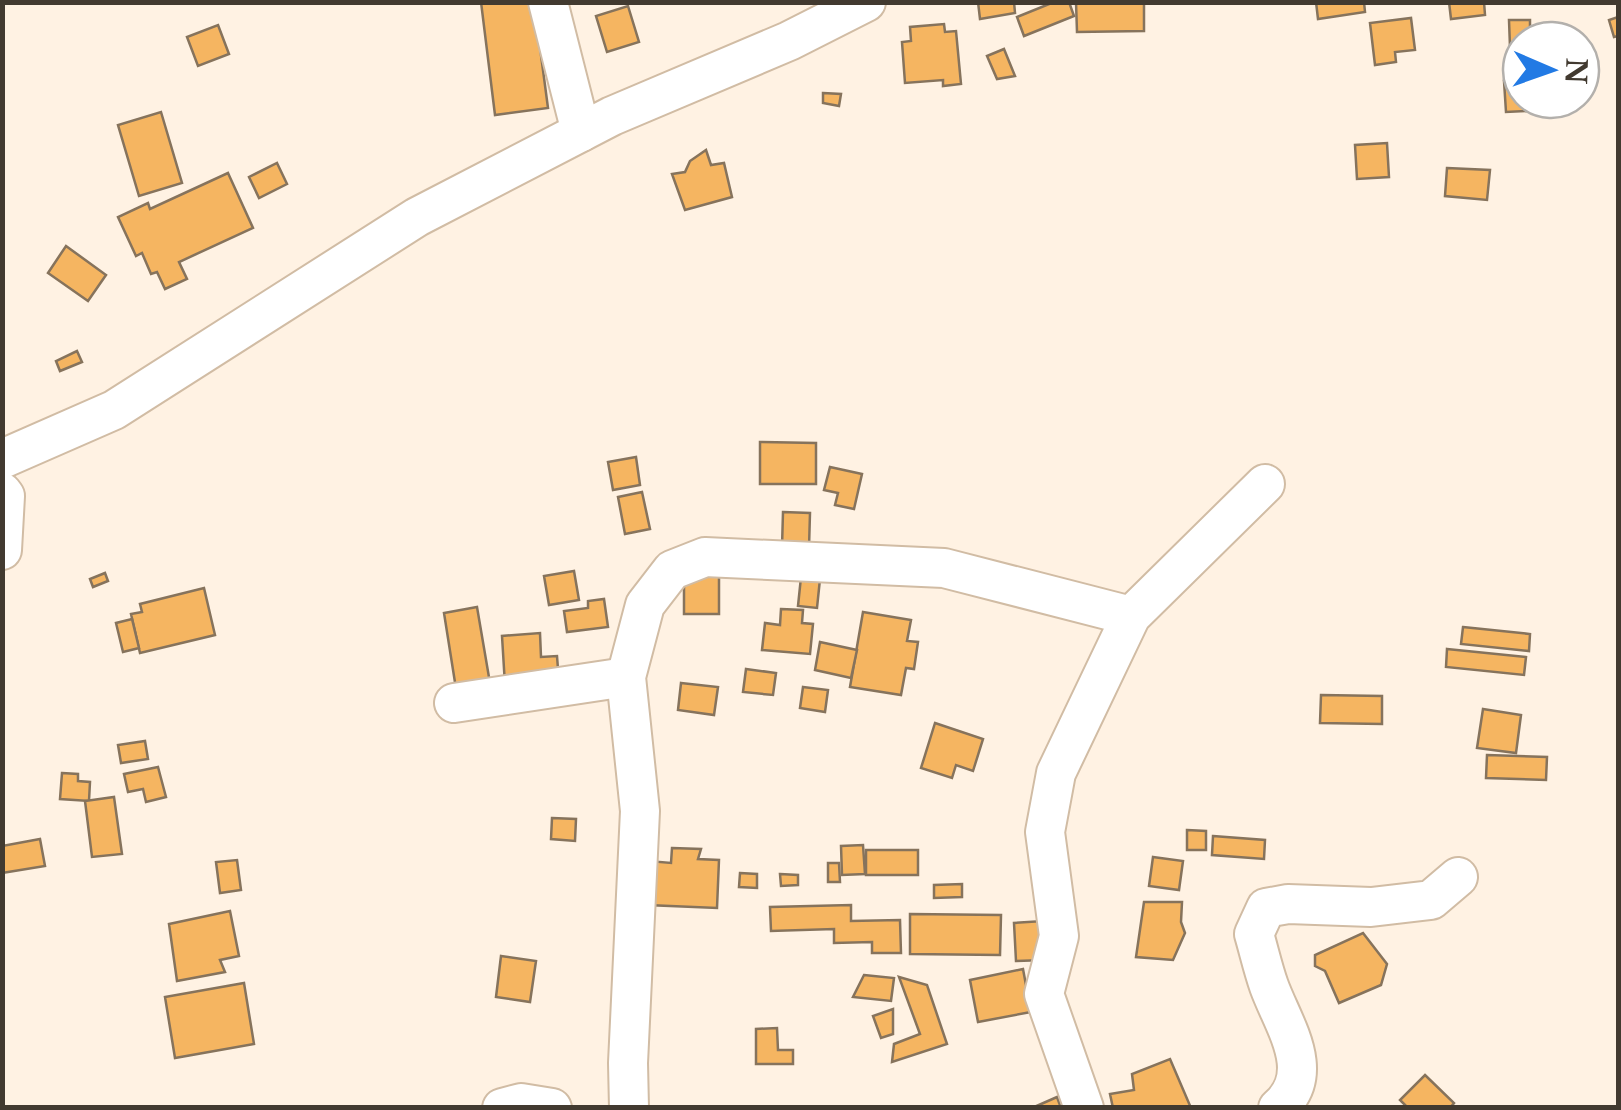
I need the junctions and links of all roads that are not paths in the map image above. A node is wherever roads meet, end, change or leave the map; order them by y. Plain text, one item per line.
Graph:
1 (548, 2) edge
2 (866, 2) edge
3 (581, 132) junction
4 (2, 459) edge
5 (1265, 484) dead end
6 (2, 492) edge
7 (2, 550) edge
8 (1131, 616) junction
9 (626, 677) junction
10 (454, 703) dead end
11 (1458, 877) dead end
12 (502, 1108) edge
13 (552, 1108) edge
14 (629, 1108) edge
15 (1084, 1108) edge
16 (1278, 1108) edge

1 - 3 street
2 - 3 street
3 - 4 street
5 - 8 street
6 - 7 street
8 - 9 street
8 - 15 street
9 - 10 street
9 - 14 street
11 - 16 street
12 - 13 street

